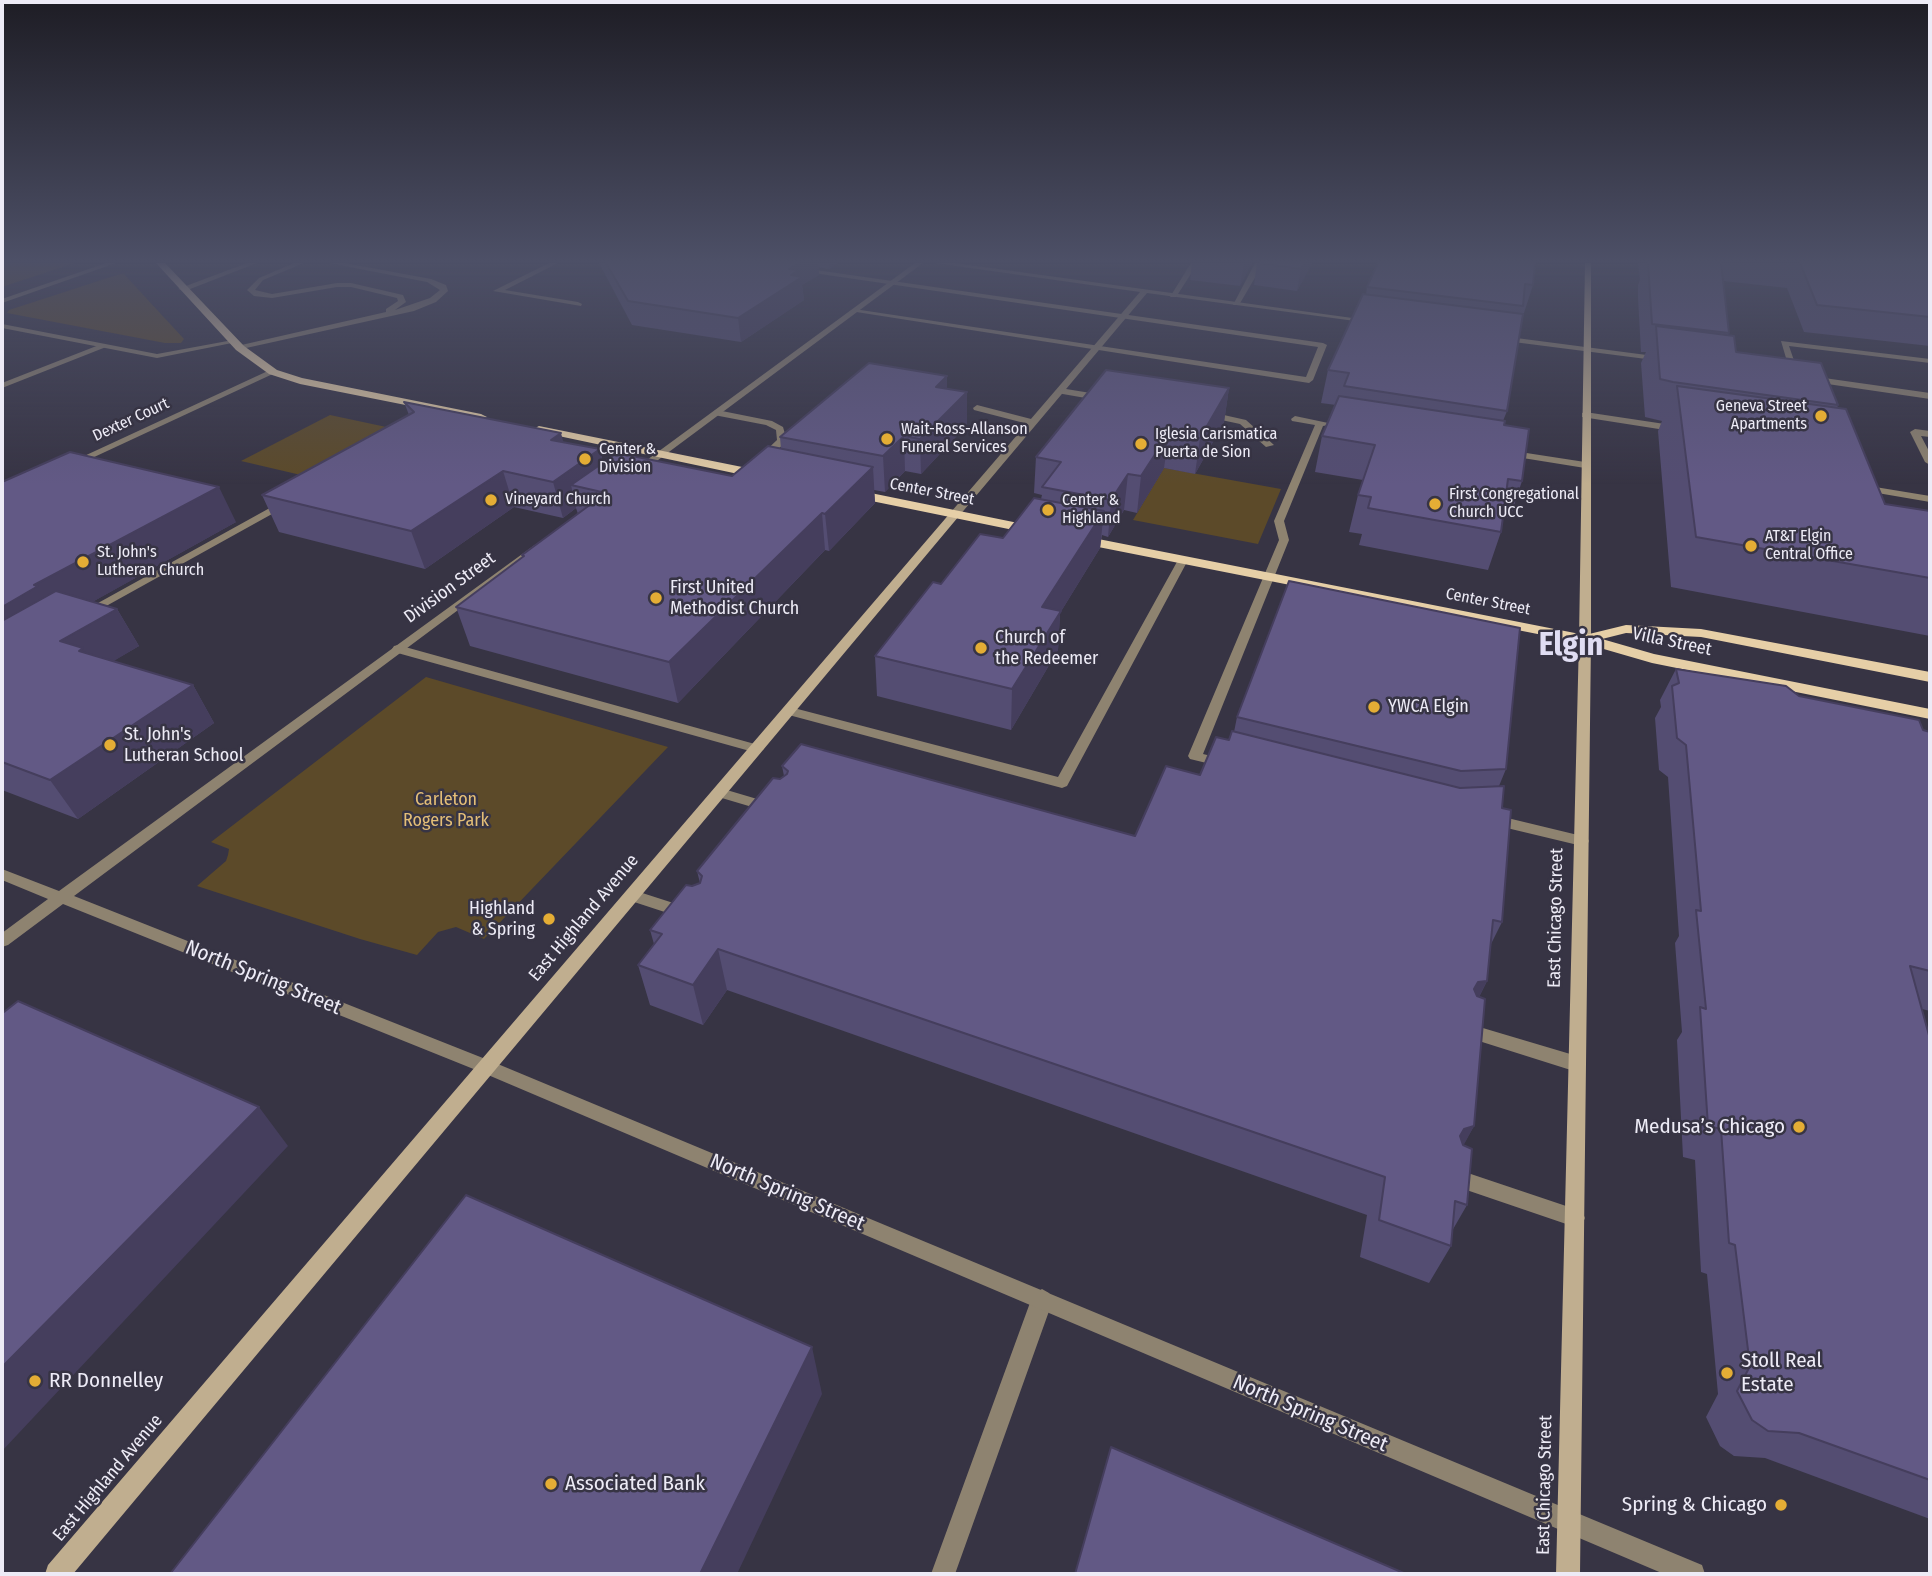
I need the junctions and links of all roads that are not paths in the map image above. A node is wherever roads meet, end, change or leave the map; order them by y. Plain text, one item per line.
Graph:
1 (52, 337) edge
2 (228, 337) edge
3 (277, 337) edge
4 (820, 337) edge
5 (1021, 337) edge
6 (1106, 337) edge
7 (1263, 337) edge
8 (1494, 337) edge
9 (1587, 337) edge
10 (236, 345) junction
11 (102, 347) junction
12 (1096, 348) junction
13 (1587, 349) junction
14 (1674, 361) edge
15 (1930, 361) edge
16 (273, 372) junction
17 (1782, 376) edge
18 (1796, 377) junction
19 (2, 386) edge
20 (1059, 391) junction
21 (1930, 396) edge
22 (1114, 400) edge
23 (977, 408) dead end
24 (1192, 412) edge
25 (717, 413) junction
26 (1585, 415) junction
27 (491, 419) edge
28 (1295, 419) dead end
29 (1032, 422) junction
30 (1320, 423) junction
31 (1333, 425) edge
32 (531, 427) edge
33 (1691, 431) edge
34 (1930, 434) edge
35 (1269, 445) dead end
36 (1494, 451) edge
37 (662, 454) junction
38 (1930, 462) edge
39 (1585, 465) junction
40 (63, 469) edge
41 (747, 472) junction
42 (631, 477) edge
43 (773, 477) edge
44 (1863, 478) edge
45 (1855, 487) edge
46 (1867, 489) junction
47 (838, 491) edge
48 (290, 499) edge
49 (1930, 499) edge
50 (955, 514) junction
51 (545, 540) edge
52 (1183, 560) junction
53 (1268, 576) junction
54 (78, 619) edge
55 (1585, 639) junction
56 (398, 649) junction
57 (1930, 677) edge
58 (790, 710) junction
59 (1930, 715) edge
60 (757, 750) junction
61 (1234, 766) edge
62 (720, 793) junction
63 (783, 812) edge
64 (1481, 817) edge
65 (1582, 841) junction
66 (2, 874) edge
67 (633, 896) junction
68 (62, 898) junction
69 (701, 918) edge
70 (2, 941) edge
71 (1466, 1030) edge
72 (1577, 1064) junction
73 (488, 1067) junction
74 (1451, 1176) edge
75 (1575, 1218) junction
76 (1042, 1300) junction
77 (1569, 1523) junction
78 (57, 1574) edge
79 (943, 1574) edge
80 (1568, 1574) edge
81 (1693, 1574) edge

1 - 11 street
2 - 10 main road
3 - 10 street
4 - 25 street
5 - 12 street
6 - 12 street, East Highland Avenue
7 - 12 street
8 - 13 street
9 - 13 street, East Chicago Street
10 - 11 street
10 - 16 main road
11 - 19 street
12 - 20 street, East Highland Avenue
13 - 14 street
13 - 26 street, East Chicago Street
15 - 18 street
16 - 27 main road
16 - 40 street, Dexter Court
17 - 18 street
18 - 21 street
20 - 22 street
20 - 29 street, East Highland Avenue
23 - 29 street
24 - 35 street
25 - 37 street
25 - 41 street
26 - 33 street
26 - 39 street, East Chicago Street
28 - 30 street
29 - 50 street, East Highland Avenue
30 - 31 street
30 - 53 street
32 - 37 main road
34 - 38 street
36 - 39 street
37 - 41 main road
37 - 42 street
39 - 55 street, East Chicago Street
41 - 43 main road
44 - 46 street
45 - 46 street
46 - 49 street
47 - 50 main road, Center Street
48 - 54 street
50 - 52 main road, Center Street
50 - 58 street, East Highland Avenue
51 - 56 street, Division Street
52 - 53 main road, Center Street
52 - 58 street
53 - 55 main road, Center Street
53 - 61 street
55 - 57 main road, Villa Street
55 - 59 main road, Villa Street
55 - 65 street, East Chicago Street
56 - 60 street
56 - 68 street, Division Street
58 - 60 street, East Highland Avenue
60 - 62 street, East Highland Avenue
62 - 63 street
62 - 67 street, East Highland Avenue
64 - 65 street
65 - 72 street, East Chicago Street
66 - 68 street, North Spring Street
67 - 69 street
67 - 73 street, East Highland Avenue
68 - 70 street, Division Street
68 - 73 street, North Spring Street
71 - 72 street
72 - 75 street, East Chicago Street
73 - 76 street, North Spring Street
73 - 78 street, East Highland Avenue
74 - 75 street
75 - 77 street, East Chicago Street
76 - 77 street, North Spring Street
76 - 79 street
77 - 80 street, East Chicago Street
77 - 81 street, North Spring Street

